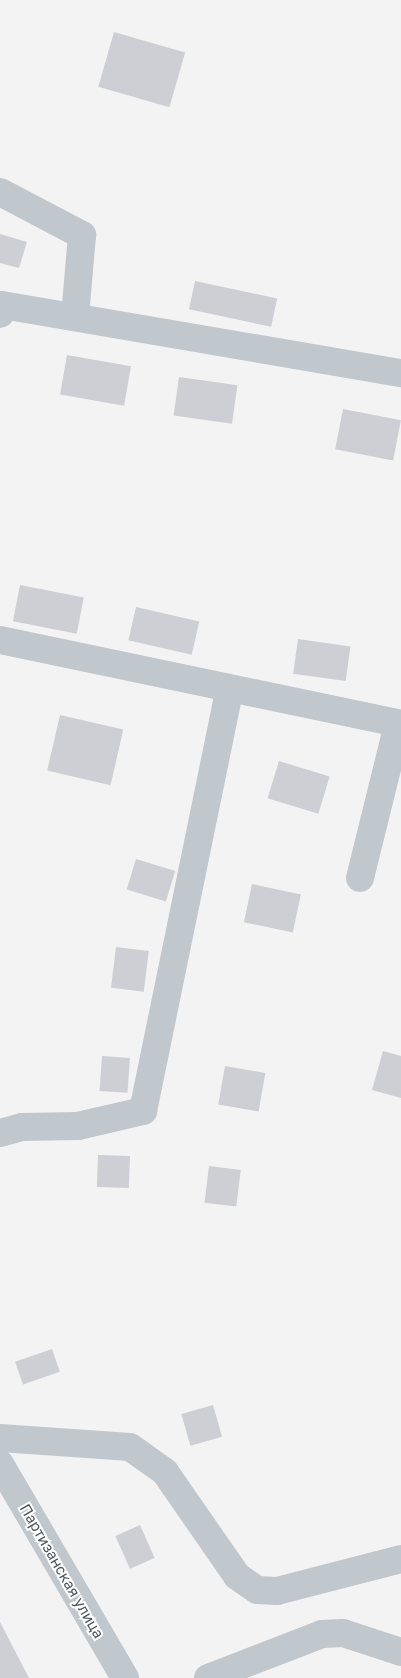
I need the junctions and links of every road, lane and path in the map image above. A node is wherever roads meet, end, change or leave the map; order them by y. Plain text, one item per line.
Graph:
1 (0, 192) edge
2 (1, 309) edge
3 (75, 317) junction
4 (401, 372) edge
5 (0, 640) edge
6 (230, 688) junction
7 (400, 724) edge
8 (360, 878) dead end
9 (0, 1133) edge
10 (0, 1438) edge
11 (0, 1464) edge
12 (401, 1559) edge
13 (401, 1652) edge
14 (126, 1678) edge
15 (208, 1678) edge

1 - 3 street
2 - 3 street
3 - 4 street
5 - 6 street
6 - 7 street
6 - 9 street
7 - 8 street
10 - 12 street
11 - 14 street, Партизанская улица
13 - 15 street

